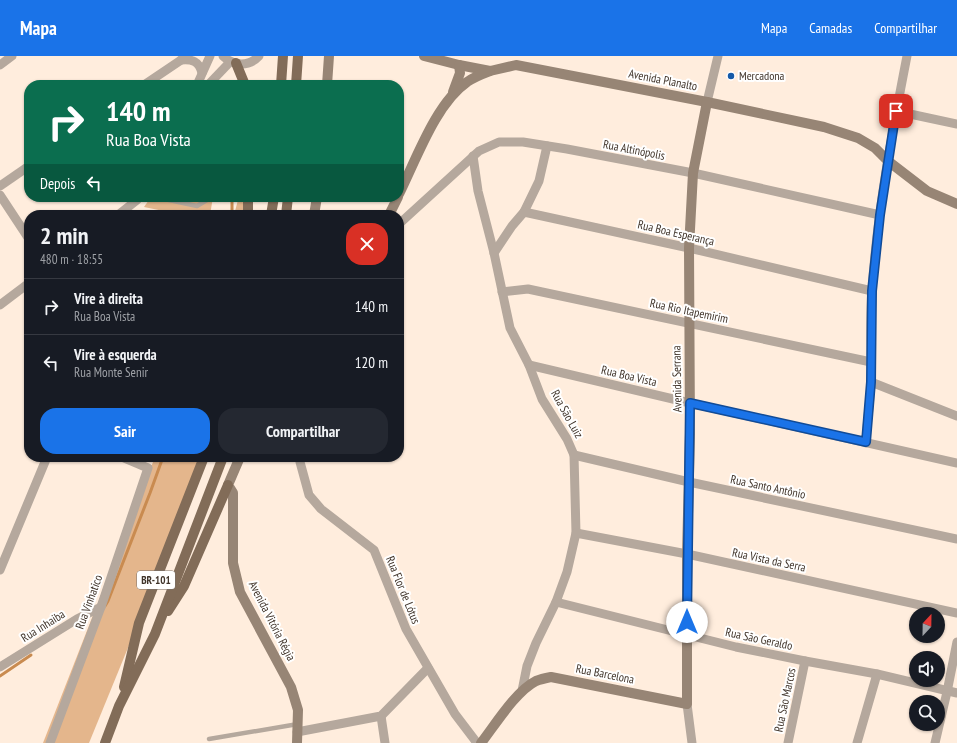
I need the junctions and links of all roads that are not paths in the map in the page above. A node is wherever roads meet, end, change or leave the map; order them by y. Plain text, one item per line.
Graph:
1 (12, 56) edge
2 (210, 56) edge
3 (223, 56) edge
4 (259, 56) edge
5 (282, 56) edge
6 (298, 56) edge
7 (329, 56) edge
8 (424, 56) edge
9 (718, 56) edge
10 (907, 56) edge
11 (182, 57) edge
12 (517, 61) edge
13 (233, 63) junction
14 (0, 65) edge
15 (459, 65) junction
16 (490, 71) junction
17 (202, 73) junction
18 (151, 80) edge
19 (199, 80) edge
20 (214, 80) edge
21 (242, 80) edge
22 (281, 80) edge
23 (296, 80) edge
24 (327, 80) edge
25 (452, 95) junction
26 (707, 102) junction
27 (896, 111) junction
28 (957, 124) edge
29 (547, 146) junction
30 (473, 156) junction
31 (888, 161) junction
32 (24, 169) edge
33 (404, 172) edge
34 (693, 173) junction
35 (0, 186) edge
36 (0, 195) edge
37 (134, 202) edge
38 (178, 202) edge
39 (204, 202) edge
40 (957, 204) edge
41 (124, 210) edge
42 (524, 212) junction
43 (880, 215) junction
44 (407, 216) junction
45 (404, 217) edge
46 (404, 219) edge
47 (24, 231) edge
48 (689, 248) junction
49 (494, 253) junction
50 (24, 286) edge
51 (872, 291) junction
52 (502, 292) junction
53 (0, 305) edge
54 (689, 323) junction
55 (871, 362) junction
56 (529, 365) junction
57 (871, 382) junction
58 (690, 403) junction
59 (957, 416) edge
60 (866, 442) junction
61 (574, 455) junction
62 (45, 462) edge
63 (134, 462) edge
64 (202, 462) edge
65 (221, 462) edge
66 (238, 462) edge
67 (300, 462) edge
68 (957, 464) edge
69 (690, 482) junction
70 (228, 485) junction
71 (576, 533) junction
72 (957, 540) edge
73 (687, 554) junction
74 (0, 570) edge
75 (556, 602) junction
76 (100, 608) junction
77 (957, 613) edge
78 (155, 634) junction
79 (687, 635) junction
80 (957, 642) edge
81 (805, 661) junction
82 (0, 667) edge
83 (428, 668) junction
84 (877, 674) junction
85 (522, 691) junction
86 (947, 692) junction
87 (957, 693) edge
88 (687, 704) junction
89 (120, 706) junction
90 (381, 716) junction
91 (298, 728) junction
92 (209, 739) dead end
93 (50, 743) edge
94 (105, 743) edge
95 (297, 743) edge
96 (385, 743) edge
97 (477, 743) edge
98 (482, 743) edge
99 (692, 743) edge
100 (788, 743) edge
101 (856, 743) edge
102 (935, 743) edge

1 - 14 street
2 - 17 street
3 - 13 street
4 - 13 street
5 - 22 main road
6 - 23 main road
7 - 24 street
8 - 15 street, Avenida Planalto
9 - 26 street, Avenida Serrana
10 - 27 street
11 - 17 street
11 - 18 street
12 - 16 street, Avenida Planalto
12 - 26 street, Avenida Planalto
13 - 20 street
13 - 21 main road
15 - 16 street, Avenida Planalto
15 - 25 street
16 - 25 street
17 - 19 street
25 - 33 street
26 - 31 street, Avenida Planalto
26 - 34 street, Avenida Serrana
27 - 28 street
27 - 31 street
29 - 30 street, Rua Altinópolis
29 - 34 street, Rua Altinópolis
29 - 42 street
30 - 44 street, Rua Altinópolis
30 - 49 street, Rua São Luiz
31 - 40 street, Avenida Planalto
31 - 43 street
32 - 35 street
34 - 43 street, Rua Altinópolis
34 - 48 street, Avenida Serrana
36 - 47 street
37 - 41 street
38 - 39 lane
42 - 48 street, Rua Boa Esperança
42 - 49 street
43 - 51 street
44 - 45 street
44 - 46 street, Rua Altinópolis
48 - 51 street, Rua Boa Esperança
48 - 54 street, Avenida Serrana
49 - 52 street, Rua São Luiz
50 - 53 street
51 - 55 street
52 - 54 street, Rua Rio Itapemirim
52 - 56 street, Rua São Luiz
54 - 55 street, Rua Rio Itapemirim
54 - 58 street, Avenida Serrana
55 - 57 street
56 - 58 street, Rua Boa Vista
56 - 61 street, Rua São Luiz
57 - 59 street
57 - 60 street
58 - 60 street, Rua Boa Vista
58 - 69 street, Avenida Serrana
60 - 68 street, Rua Boa Vista
61 - 69 street, Rua Santo Antônio
61 - 71 street, Rua São Luiz
62 - 74 street
63 - 76 street, Rua Vinhatico
64 - 89 main road, BR-101
65 - 78 main road, BR-101
66 - 70 street
67 - 83 street, Rua Flor de Lótus
69 - 72 street, Rua Santo Antônio
69 - 73 street, Avenida Serrana
70 - 78 main road
70 - 91 street, Avenida Vitória Régia
71 - 73 street, Rua Vista da Serra
71 - 75 street, Rua São Luiz
73 - 77 street, Rua Vista da Serra
73 - 79 street, Avenida Serrana
75 - 79 street, Rua São Geraldo
75 - 85 street, Rua São Luiz
76 - 82 street, Rua Inhaiba
76 - 93 street, Rua Vinhatico
78 - 89 main road, BR-101
79 - 81 street, Rua São Geraldo
79 - 88 street, Avenida Serrana
80 - 86 street
81 - 84 street, Rua São Geraldo
81 - 100 street, Rua São Marcos
83 - 90 street
83 - 97 street, Rua Flor de Lótus
84 - 86 street, Rua São Geraldo
84 - 101 street
85 - 88 street, Rua Barcelona
85 - 98 street, Rua São Luiz
86 - 87 street, Rua São Geraldo
86 - 102 street
88 - 99 street
89 - 94 main road, BR-101
90 - 91 street
90 - 96 street
91 - 92 lane
91 - 95 street, Avenida Vitória Régia

